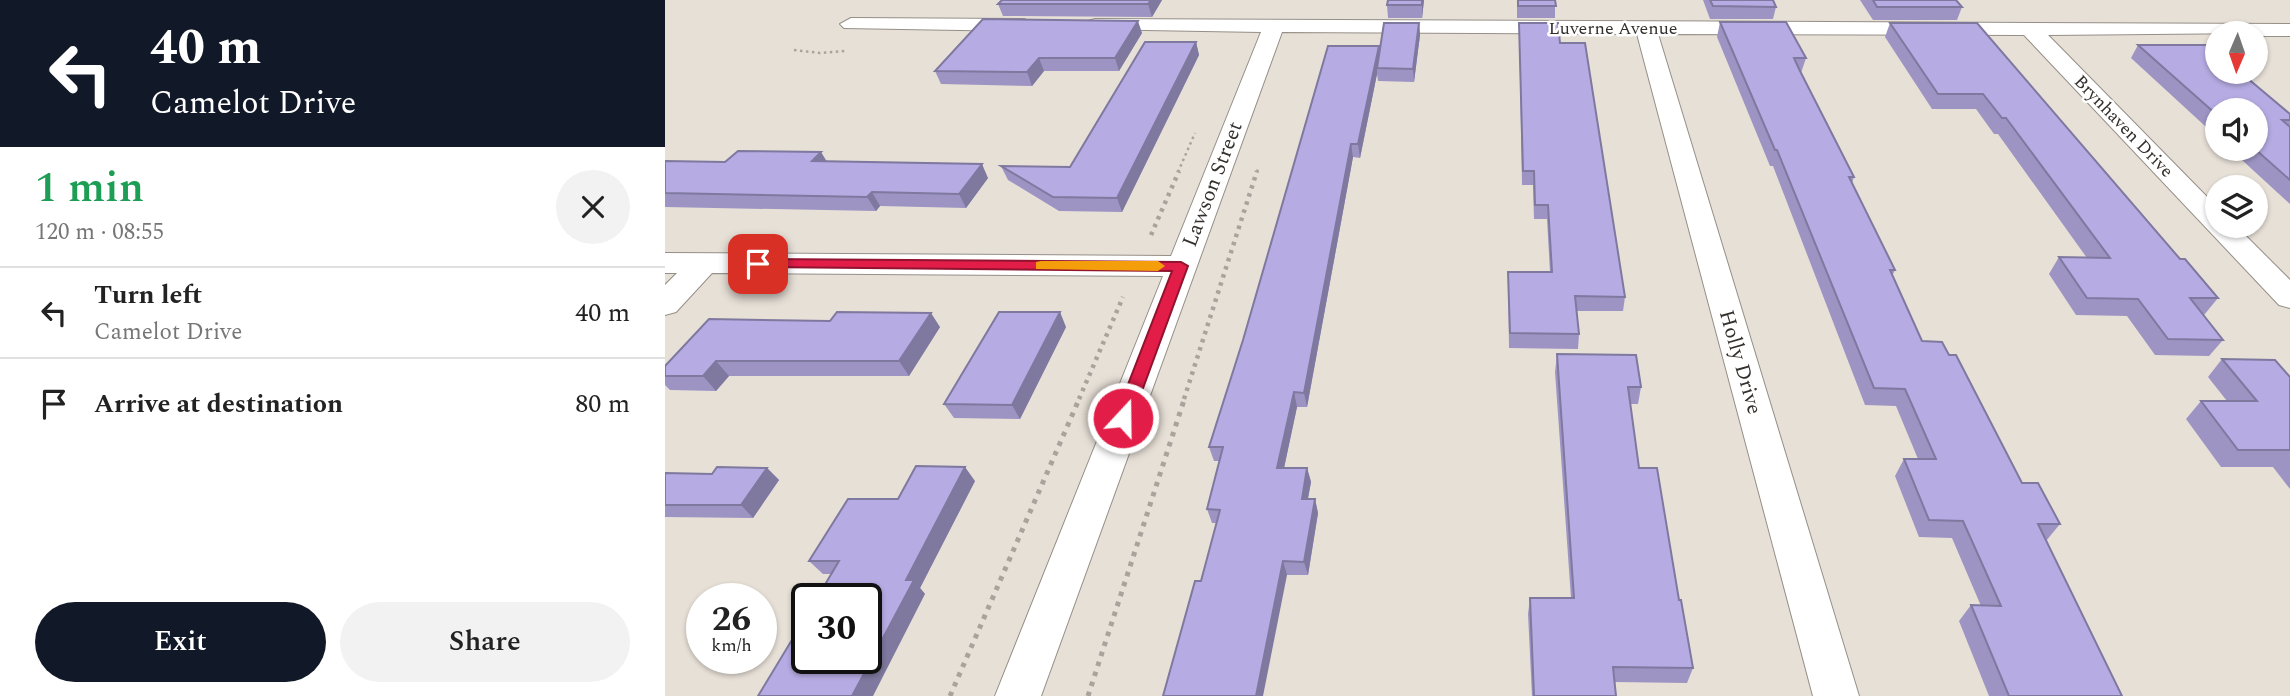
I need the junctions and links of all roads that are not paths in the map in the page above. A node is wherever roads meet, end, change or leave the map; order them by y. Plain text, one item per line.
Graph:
1 (851, 24) dead end
2 (1042, 25) edge
3 (1069, 25) edge
4 (1273, 25) junction
5 (1646, 28) junction
6 (2031, 30) junction
7 (2290, 30) edge
8 (2205, 210) edge
9 (2232, 238) edge
10 (665, 263) edge
11 (704, 263) junction
12 (1181, 266) junction
13 (2290, 298) edge
14 (665, 304) edge
15 (1018, 696) edge
16 (1836, 696) edge

1 - 2 street
3 - 4 street, Luverne Avenue
4 - 5 street, Luverne Avenue
4 - 12 street, Lawson Street
5 - 6 street, Luverne Avenue
5 - 16 street, Holly Drive
6 - 7 street, Luverne Avenue
6 - 8 street, Brynhaven Drive
9 - 13 street, Brynhaven Drive
10 - 11 street
11 - 12 street
11 - 14 street
12 - 15 street, Lawson Street

